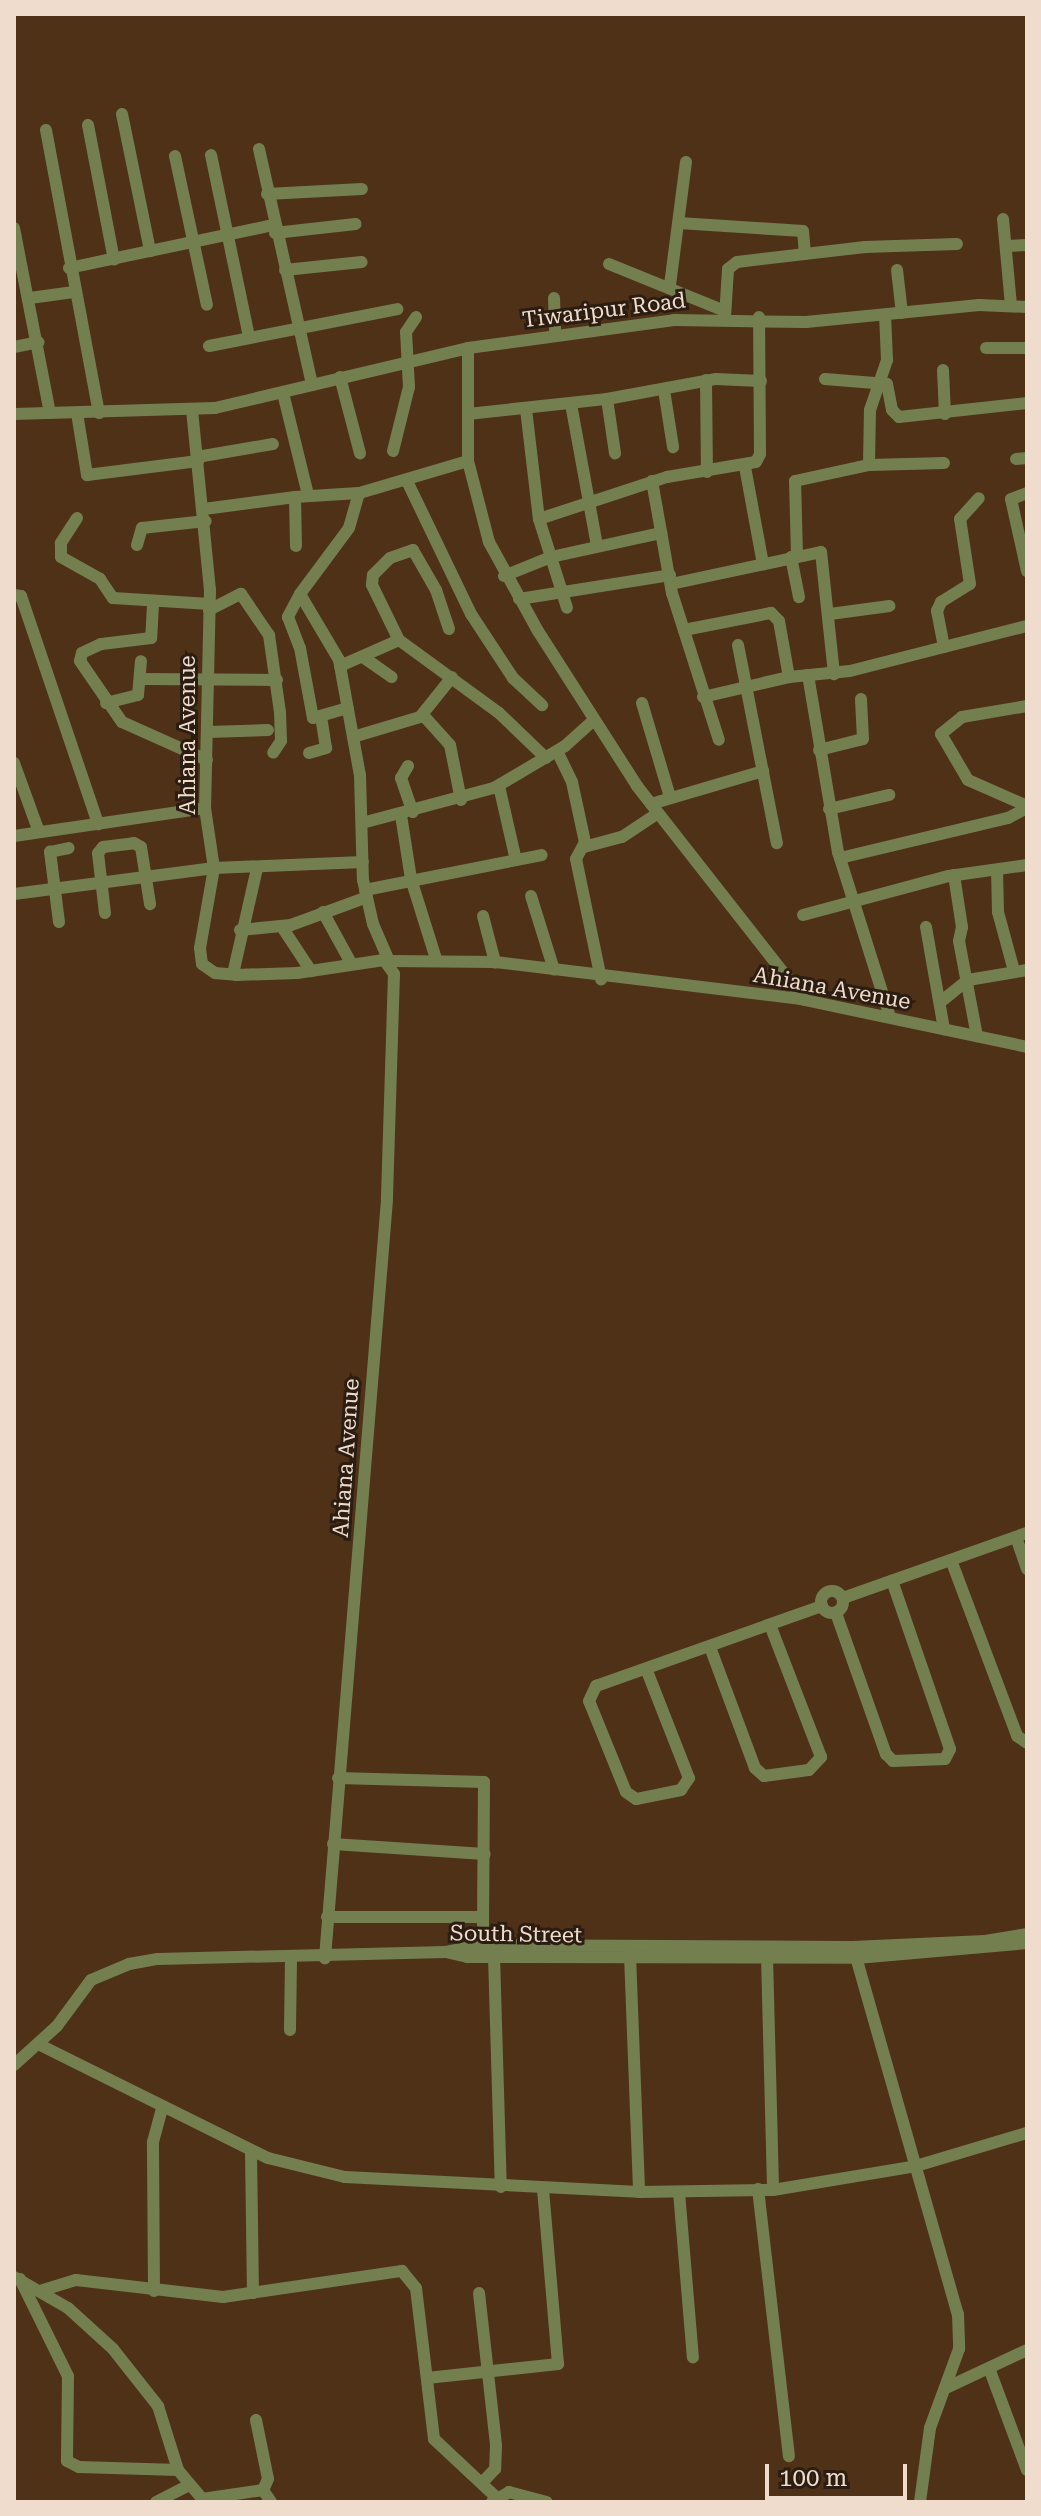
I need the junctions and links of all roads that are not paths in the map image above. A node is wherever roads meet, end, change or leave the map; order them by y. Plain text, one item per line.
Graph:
1 (122, 114) dead end
2 (88, 125) dead end
3 (46, 130) dead end
4 (259, 149) dead end
5 (211, 155) dead end
6 (175, 156) dead end
7 (686, 162) dead end
8 (362, 189) dead end
9 (267, 194) junction
10 (1003, 219) dead end
11 (679, 223) junction
12 (355, 224) dead end
13 (14, 228) edge
14 (274, 229) junction
15 (226, 234) junction
16 (194, 240) junction
17 (957, 244) dead end
18 (1027, 245) edge
19 (1007, 246) junction
20 (150, 251) junction
21 (805, 254) junction
22 (114, 260) junction
23 (362, 262) dead end
24 (609, 264) dead end
25 (69, 268) junction
26 (285, 270) junction
27 (897, 270) dead end
28 (670, 285) junction
29 (74, 292) junction
30 (30, 298) junction
31 (554, 298) dead end
32 (207, 305) dead end
33 (1011, 305) junction
34 (1027, 307) edge
35 (397, 309) dead end
36 (902, 313) junction
37 (725, 314) junction
38 (885, 315) junction
39 (416, 317) dead end
40 (759, 317) junction
41 (299, 326) junction
42 (555, 336) junction
43 (249, 337) junction
44 (39, 342) junction
45 (209, 346) dead end
46 (14, 347) edge
47 (468, 348) junction
48 (986, 348) dead end
49 (1027, 348) edge
50 (410, 360) junction
51 (943, 370) dead end
52 (340, 377) junction
53 (825, 379) dead end
54 (706, 380) junction
55 (761, 381) junction
56 (879, 381) junction
57 (312, 385) junction
58 (664, 390) junction
59 (283, 393) junction
60 (607, 399) junction
61 (1027, 403) edge
62 (571, 404) junction
63 (526, 409) junction
64 (192, 410) junction
65 (50, 413) junction
66 (77, 413) junction
67 (99, 413) junction
68 (14, 414) edge
69 (468, 414) junction
70 (945, 414) junction
71 (273, 444) dead end
72 (673, 447) dead end
73 (393, 451) dead end
74 (360, 453) dead end
75 (615, 453) dead end
76 (198, 459) junction
77 (468, 461) junction
78 (944, 463) dead end
79 (869, 465) junction
80 (745, 467) junction
81 (707, 472) junction
82 (407, 481) junction
83 (652, 481) junction
84 (359, 493) junction
85 (1027, 493) edge
86 (308, 495) junction
87 (295, 497) junction
88 (979, 498) dead end
89 (586, 501) junction
90 (205, 515) junction
91 (77, 518) dead end
92 (539, 519) junction
93 (661, 533) junction
94 (434, 539) junction
95 (137, 545) dead end
96 (597, 545) junction
97 (296, 546) dead end
98 (413, 550) junction
99 (794, 556) junction
100 (551, 557) junction
101 (763, 564) junction
102 (1027, 571) edge
103 (504, 576) junction
104 (670, 579) junction
105 (564, 593) junction
106 (300, 594) junction
107 (14, 595) edge
108 (799, 597) dead end
109 (519, 599) junction
110 (153, 604) junction
111 (889, 606) dead end
112 (210, 607) junction
113 (567, 608) dead end
114 (830, 614) junction
115 (1027, 626) edge
116 (449, 629) dead end
117 (684, 630) junction
118 (399, 640) junction
119 (738, 645) dead end
120 (944, 647) junction
121 (363, 657) junction
122 (141, 661) dead end
123 (340, 666) junction
124 (834, 674) junction
125 (808, 675) junction
126 (392, 677) dead end
127 (452, 677) junction
128 (789, 677) junction
129 (141, 679) junction
130 (277, 680) junction
131 (209, 681) junction
132 (745, 686) junction
133 (703, 697) junction
134 (861, 699) dead end
135 (106, 703) junction
136 (642, 703) dead end
137 (542, 705) dead end
138 (1027, 706) edge
139 (348, 708) junction
140 (423, 715) junction
141 (321, 718) junction
142 (594, 720) junction
143 (268, 730) dead end
144 (208, 732) junction
145 (353, 737) junction
146 (719, 740) dead end
147 (819, 750) junction
148 (273, 753) dead end
149 (309, 753) dead end
150 (552, 754) junction
151 (207, 760) junction
152 (14, 763) edge
153 (408, 766) dead end
154 (763, 771) junction
155 (499, 786) junction
156 (889, 795) dead end
157 (670, 797) junction
158 (461, 800) junction
159 (1027, 807) edge
160 (205, 808) junction
161 (655, 809) junction
162 (829, 809) junction
163 (407, 813) junction
164 (362, 823) junction
165 (98, 824) junction
166 (39, 832) junction
167 (14, 836) edge
168 (777, 843) dead end
169 (584, 847) junction
170 (69, 848) dead end
171 (542, 855) dead end
172 (840, 858) junction
173 (516, 860) junction
174 (363, 862) junction
175 (1027, 865) edge
176 (214, 868) junction
177 (257, 868) junction
178 (997, 870) junction
179 (145, 875) junction
180 (954, 875) junction
181 (411, 879) junction
182 (101, 881) junction
183 (55, 888) junction
184 (14, 894) edge
185 (366, 894) junction
186 (531, 896) dead end
187 (852, 901) junction
188 (150, 904) dead end
189 (323, 912) junction
190 (105, 913) dead end
191 (803, 915) dead end
192 (483, 916) dead end
193 (59, 922) dead end
194 (282, 927) junction
195 (926, 927) dead end
196 (240, 930) junction
197 (436, 959) junction
198 (389, 961) junction
199 (495, 962) junction
200 (351, 963) junction
201 (554, 970) junction
202 (311, 971) junction
203 (1020, 971) edge
204 (233, 974) junction
205 (601, 979) junction
206 (968, 980) junction
207 (805, 1000) junction
208 (943, 1000) junction
209 (890, 1017) junction
210 (944, 1029) junction
211 (977, 1036) junction
212 (1027, 1047) edge
213 (1021, 1535) edge
214 (951, 1560) junction
215 (1027, 1569) edge
216 (892, 1581) junction
217 (843, 1598) junction
218 (822, 1606) junction
219 (836, 1613) junction
220 (770, 1625) junction
221 (710, 1647) junction
222 (647, 1671) junction
223 (1027, 1743) edge
224 (338, 1778) junction
225 (333, 1844) junction
226 (485, 1854) junction
227 (327, 1917) junction
228 (483, 1917) junction
229 (1027, 1934) edge
230 (1027, 1943) edge
231 (483, 1945) junction
232 (446, 1952) junction
233 (855, 1953) junction
234 (630, 1955) junction
235 (494, 1956) junction
236 (767, 1957) junction
237 (291, 1958) junction
238 (325, 1958) junction
239 (290, 2030) dead end
240 (40, 2045) junction
241 (14, 2065) edge
242 (162, 2108) junction
243 (1027, 2133) edge
244 (251, 2151) junction
245 (916, 2166) junction
246 (501, 2187) junction
247 (543, 2188) junction
248 (758, 2189) junction
249 (773, 2190) junction
250 (639, 2192) junction
251 (679, 2192) junction
252 (17, 2278) edge
253 (43, 2290) junction
254 (154, 2291) junction
255 (253, 2293) junction
256 (479, 2293) dead end
257 (1027, 2350) edge
258 (693, 2357) dead end
259 (989, 2368) junction
260 (490, 2372) junction
261 (427, 2378) junction
262 (948, 2387) junction
263 (256, 2420) dead end
264 (789, 2456) dead end
265 (178, 2470) junction
266 (1027, 2470) edge
267 (484, 2481) junction
268 (263, 2490) junction
269 (192, 2493) edge
270 (494, 2500) edge
271 (157, 2502) edge
272 (271, 2502) edge
273 (547, 2502) edge
274 (920, 2502) edge

1 - 20 street
2 - 22 street
3 - 25 street
4 - 9 street
5 - 15 street
6 - 16 street
7 - 11 street
8 - 9 street
9 - 14 street
10 - 19 street
11 - 21 street
11 - 28 street
12 - 14 street
13 - 30 street
14 - 15 street
14 - 26 street
15 - 16 street
15 - 43 street
16 - 20 street
16 - 32 street
17 - 21 street
18 - 19 street
19 - 33 street
20 - 22 street
21 - 37 street
22 - 25 street
23 - 26 street
24 - 28 street
25 - 29 street
26 - 41 street
27 - 36 street
28 - 37 street
29 - 30 street
29 - 67 street
30 - 44 street
31 - 42 street
33 - 34 street, Tiwaripur Road
33 - 36 street, Tiwaripur Road
35 - 41 street
36 - 38 street, Tiwaripur Road
37 - 40 street, Tiwaripur Road
37 - 42 street, Tiwaripur Road
38 - 40 street, Tiwaripur Road
38 - 56 street
39 - 50 street
40 - 55 street
41 - 43 street
41 - 57 street
42 - 47 street, Tiwaripur Road
43 - 45 street
44 - 46 street
44 - 65 street
47 - 50 street, Tiwaripur Road
47 - 69 street
48 - 49 street
50 - 52 street, Tiwaripur Road
50 - 73 street
51 - 70 street
52 - 57 street, Tiwaripur Road
52 - 74 street
53 - 56 street
54 - 55 street
54 - 58 street
54 - 81 street
55 - 80 street
56 - 70 street
56 - 79 street
57 - 59 street, Tiwaripur Road
58 - 60 street
58 - 72 street
59 - 64 street, Tiwaripur Road
59 - 86 street
60 - 62 street
60 - 75 street
61 - 70 street
62 - 63 street
62 - 89 street
63 - 69 street
63 - 92 street
64 - 67 street, Tiwaripur Road
64 - 76 street, Ahiana Avenue
65 - 66 street, Tiwaripur Road
65 - 68 street, Tiwaripur Road
66 - 67 street, Tiwaripur Road
66 - 76 street
69 - 77 street
71 - 76 street
76 - 90 street, Ahiana Avenue
77 - 82 street
77 - 103 street
78 - 79 street
79 - 99 street
80 - 81 street
80 - 101 street
81 - 83 street
82 - 84 street
82 - 94 street
83 - 89 street
83 - 93 street
84 - 86 street
84 - 106 street
85 - 102 street
86 - 87 street
87 - 90 street
87 - 97 street
88 - 120 street
89 - 92 street
89 - 96 street
90 - 95 street
90 - 112 street, Ahiana Avenue
91 - 110 street
92 - 100 street
93 - 96 street
93 - 104 street
94 - 98 street
94 - 137 street
96 - 100 street
98 - 116 street
98 - 118 street
99 - 101 street
99 - 108 street
99 - 114 street
100 - 103 street
100 - 105 street
101 - 104 street
103 - 109 street
104 - 105 street
104 - 117 street
105 - 109 street
105 - 113 street
106 - 123 street
106 - 141 street
107 - 165 street
109 - 142 street
110 - 112 street
110 - 135 street
111 - 114 street
112 - 130 street
112 - 131 street, Ahiana Avenue
114 - 124 street
115 - 120 street
117 - 128 street
117 - 133 street
118 - 121 street
118 - 127 street
119 - 132 street
120 - 124 street
121 - 123 street
121 - 126 street
122 - 129 street
123 - 139 street
124 - 125 street
125 - 128 street
125 - 147 street
127 - 140 street
127 - 150 street
128 - 132 street
129 - 131 street
129 - 135 street
130 - 131 street
130 - 148 street
131 - 144 street, Ahiana Avenue
132 - 133 street
132 - 154 street
133 - 146 street
134 - 147 street
135 - 151 street
136 - 157 street
138 - 159 street
139 - 141 street
139 - 145 street
140 - 145 street
140 - 158 street
141 - 149 street
142 - 150 street
142 - 161 street
143 - 144 street
144 - 151 street, Ahiana Avenue
145 - 164 street
147 - 162 street
150 - 155 street
150 - 169 street
151 - 160 street, Ahiana Avenue
152 - 166 street
153 - 163 street
154 - 157 street
154 - 168 street
155 - 158 street
155 - 173 street
156 - 162 street
157 - 161 street
158 - 163 street
159 - 172 street
160 - 165 street
160 - 176 street, Ahiana Avenue
161 - 169 street
161 - 207 street
162 - 172 street
163 - 164 street
163 - 181 street
164 - 174 street
165 - 166 street
166 - 167 street
169 - 205 street
170 - 183 street
171 - 173 street
172 - 187 street
173 - 181 street
174 - 177 street
174 - 185 street
175 - 178 street
176 - 177 street
176 - 179 street
176 - 204 street, Ahiana Avenue
177 - 196 street
178 - 180 street
178 - 203 street
179 - 182 street
179 - 182 street
179 - 188 street
180 - 187 street
180 - 206 street
181 - 185 street
181 - 197 street
182 - 183 street
182 - 190 street
183 - 184 street
183 - 193 street
185 - 189 street
185 - 198 street
186 - 201 street
187 - 191 street
187 - 209 street
189 - 194 street
189 - 200 street
192 - 199 street
194 - 196 street
194 - 202 street
195 - 208 street
196 - 204 street
197 - 198 street, Ahiana Avenue
197 - 199 street, Ahiana Avenue
198 - 200 street, Ahiana Avenue
198 - 224 street, Ahiana Avenue
199 - 201 street, Ahiana Avenue
200 - 202 street, Ahiana Avenue
201 - 205 street, Ahiana Avenue
202 - 204 street, Ahiana Avenue
203 - 206 street
205 - 207 street, Ahiana Avenue
206 - 208 street
206 - 211 street
207 - 209 street, Ahiana Avenue
208 - 210 street
209 - 210 street, Ahiana Avenue
210 - 211 street, Ahiana Avenue
211 - 212 street, Ahiana Avenue
213 - 214 street
213 - 215 street
214 - 216 street
214 - 223 street
216 - 217 street
216 - 219 street
217 - 218 street
217 - 219 street
218 - 219 street
218 - 220 street
220 - 221 street
220 - 221 street
221 - 222 street
222 - 222 street
224 - 225 street, Ahiana Avenue
224 - 226 street
225 - 226 street
225 - 227 street, Ahiana Avenue
226 - 228 street
227 - 228 street
227 - 238 street, Ahiana Avenue
228 - 231 street
229 - 233 street
230 - 233 street, South Street
231 - 232 street
231 - 233 street
232 - 235 street, South Street
232 - 238 street, South Street
233 - 236 street, South Street
233 - 245 street
234 - 235 street, South Street
234 - 236 street, South Street
234 - 250 street
235 - 246 street
236 - 249 street
237 - 238 street, South Street
237 - 239 street
237 - 240 street, South Street
240 - 241 street, South Street
240 - 242 street
242 - 244 street
242 - 254 street
243 - 245 street
244 - 246 street
244 - 255 street
245 - 249 street
245 - 262 street
246 - 247 street
247 - 250 street
247 - 260 street
248 - 249 street
248 - 251 street
248 - 264 street
250 - 251 street
251 - 258 street
252 - 253 street
252 - 265 street
253 - 254 street
253 - 265 street
254 - 255 street
255 - 261 street
256 - 260 street
257 - 259 street
259 - 262 street
259 - 266 street
260 - 261 street
260 - 267 street
261 - 267 street
262 - 274 street
263 - 268 street
265 - 269 street
267 - 270 street
268 - 269 street
268 - 272 street
269 - 271 street
270 - 273 street

